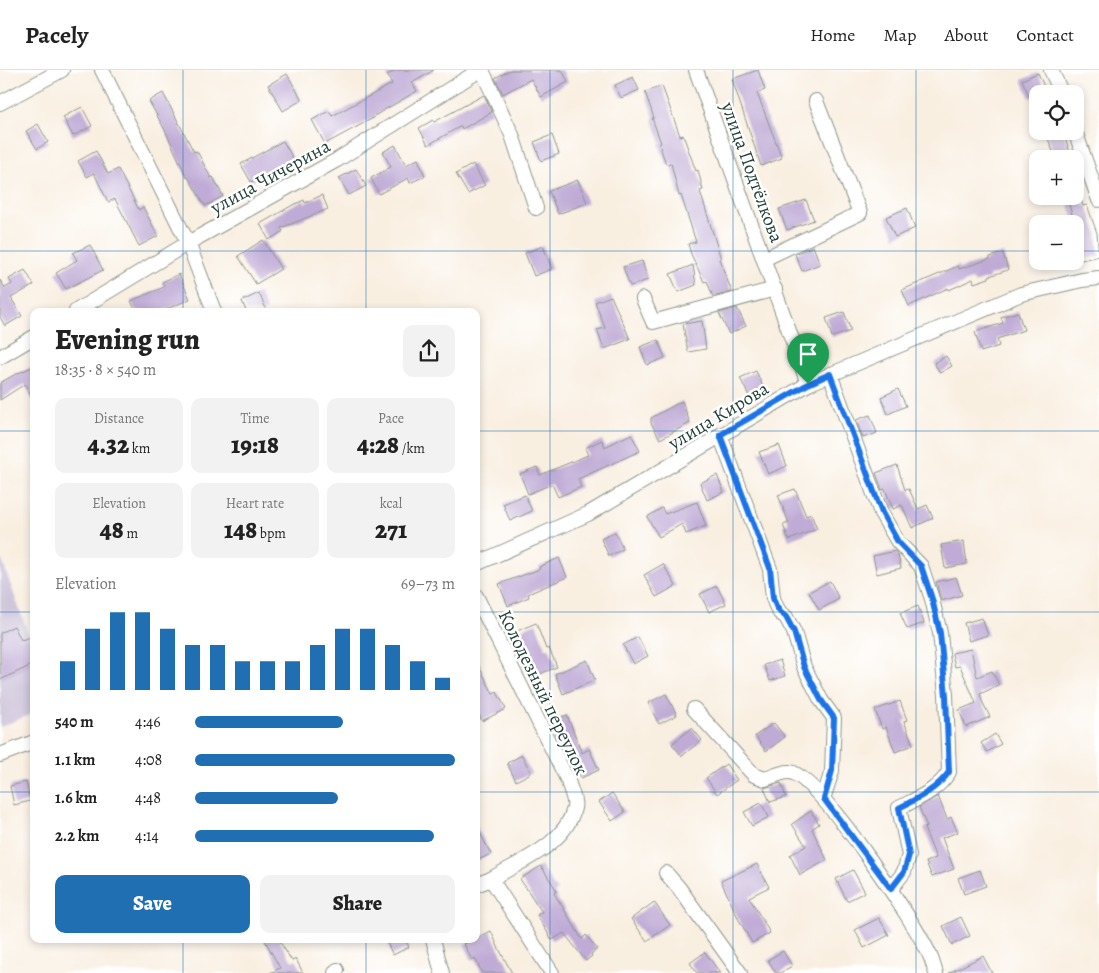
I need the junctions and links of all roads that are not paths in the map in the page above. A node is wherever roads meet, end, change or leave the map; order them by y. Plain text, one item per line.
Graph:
1 (62, 70) edge
2 (102, 70) edge
3 (481, 70) edge
4 (696, 70) edge
5 (1051, 70) edge
6 (1058, 85) edge
7 (816, 101) dead end
8 (0, 103) edge
9 (1078, 140) edge
10 (1099, 200) edge
11 (536, 208) dead end
12 (188, 243) junction
13 (764, 259) junction
14 (1099, 278) edge
15 (775, 289) junction
16 (643, 298) dead end
17 (81, 308) edge
18 (213, 308) edge
19 (30, 339) edge
20 (0, 357) edge
21 (830, 374) junction
22 (808, 384) junction
23 (720, 435) junction
24 (480, 562) edge
25 (480, 604) edge
26 (694, 709) dead end
27 (30, 744) edge
28 (0, 755) edge
29 (824, 799) junction
30 (666, 873) dead end
31 (491, 878) junction
32 (480, 883) edge
33 (891, 889) junction
34 (434, 943) edge
35 (442, 973) edge
36 (552, 973) edge
37 (740, 973) edge
38 (936, 973) edge

1 - 8 street
2 - 12 street
3 - 11 street, улица Чичерина
3 - 12 street, улица Чичерина
4 - 13 street, улица Подтёлкова
5 - 6 street
7 - 13 street, улица Подтёлкова
9 - 10 street
12 - 17 street, улица Чичерина
12 - 18 street
13 - 15 street, улица Подтёлкова
14 - 21 street, улица Кирова
15 - 16 street
15 - 22 street, улица Подтёлкова
19 - 20 street
21 - 22 street, улица Кирова
21 - 33 street
22 - 23 street, улица Кирова
23 - 24 street, улица Кирова
23 - 29 street
25 - 31 street, Колодезный переулок
26 - 29 street
27 - 28 street
29 - 33 street
30 - 37 street
31 - 32 street
31 - 36 street
33 - 38 street
34 - 35 street

